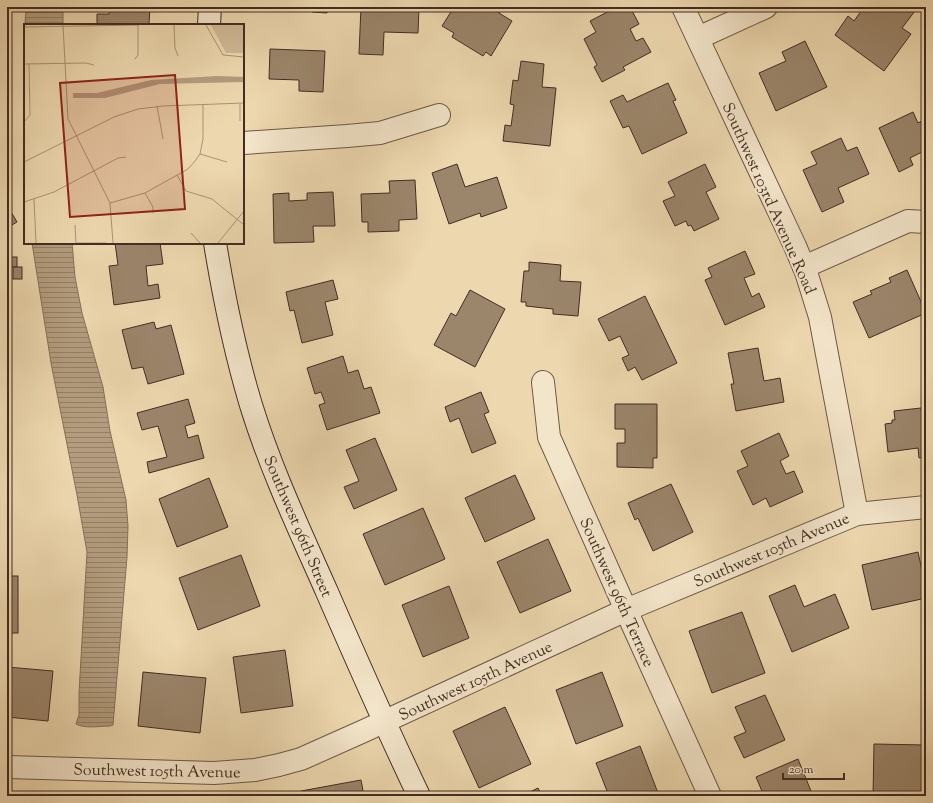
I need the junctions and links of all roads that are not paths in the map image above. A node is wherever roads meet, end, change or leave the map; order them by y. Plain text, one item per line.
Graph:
1 (210, 7) edge
2 (683, 7) edge
3 (766, 7) edge
4 (209, 24) edge
5 (698, 38) junction
6 (439, 115) dead end
7 (244, 143) edge
8 (926, 222) edge
9 (215, 244) edge
10 (804, 267) junction
11 (543, 382) dead end
12 (926, 506) edge
13 (857, 514) junction
14 (626, 610) junction
15 (384, 722) junction
16 (7, 767) edge
17 (419, 796) edge
18 (710, 796) edge

1 - 4 street
2 - 5 street, Southwest 103rd Avenue Road
3 - 5 street
5 - 10 street, Southwest 103rd Avenue Road
6 - 7 street
8 - 10 street
9 - 15 street, Southwest 96th Street
10 - 13 street, Southwest 103rd Avenue Road
11 - 14 street, Southwest 96th Terrace
12 - 13 street, Southwest 105th Avenue
13 - 14 street, Southwest 105th Avenue
14 - 15 street, Southwest 105th Avenue
14 - 18 street, Southwest 96th Terrace
15 - 16 street, Southwest 105th Avenue
15 - 17 street, Southwest 96th Street

